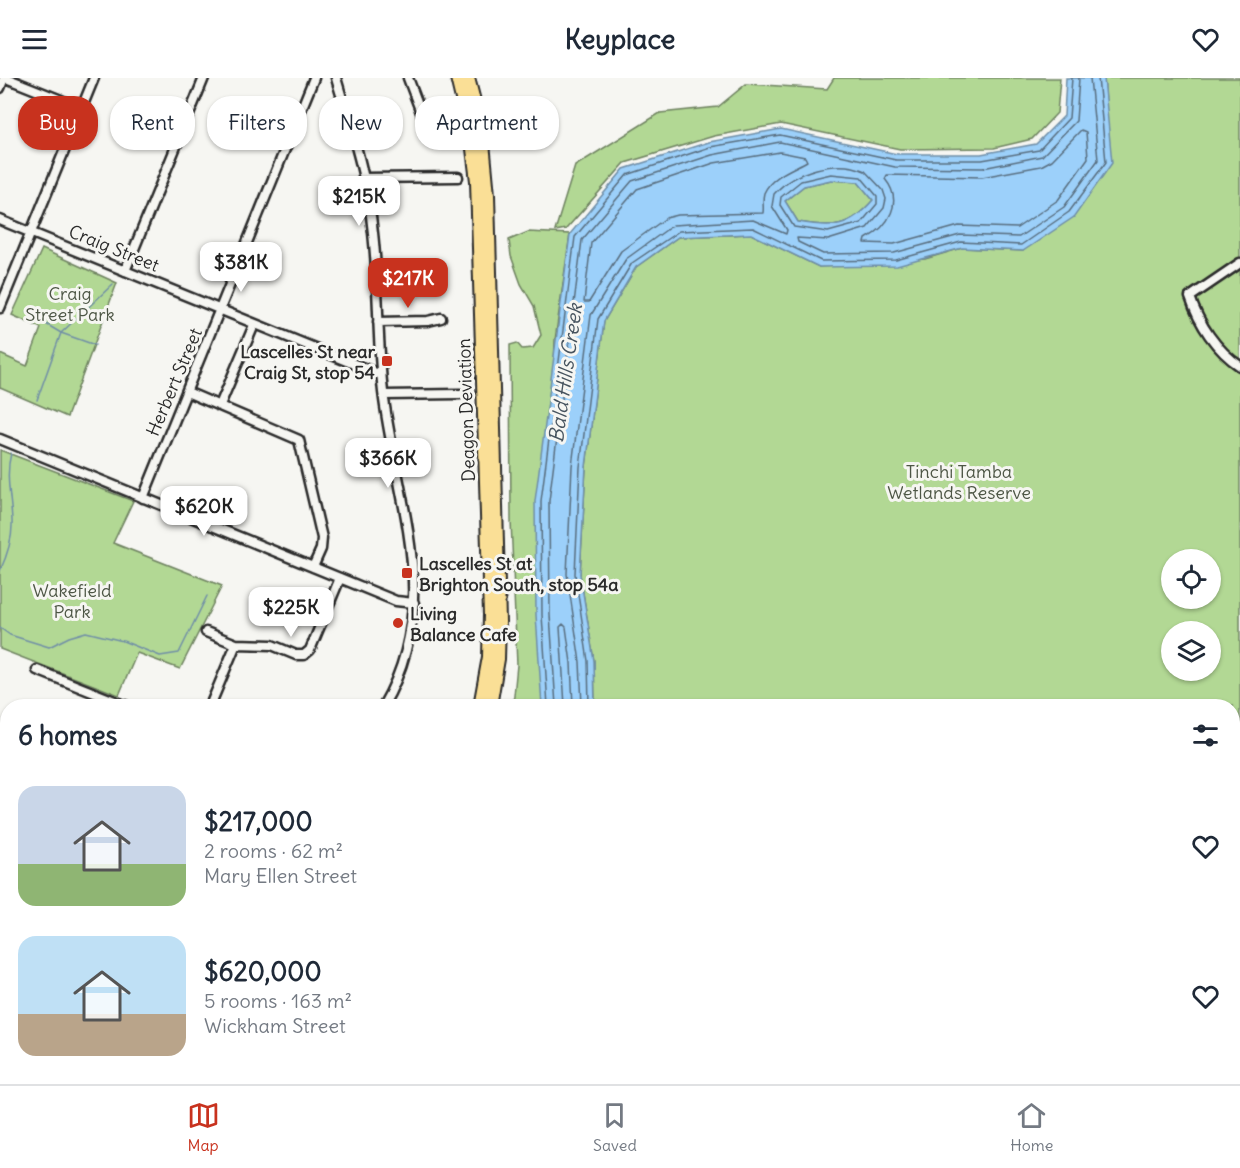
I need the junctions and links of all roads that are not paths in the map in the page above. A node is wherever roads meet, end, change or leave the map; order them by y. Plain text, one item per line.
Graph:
1 (5, 78) edge
2 (94, 78) edge
3 (204, 78) edge
4 (314, 78) edge
5 (336, 78) edge
6 (408, 78) edge
7 (457, 78) edge
8 (468, 78) edge
9 (0, 88) edge
10 (51, 96) edge
11 (86, 96) edge
12 (415, 96) edge
13 (64, 150) edge
14 (458, 177) dead end
15 (363, 178) junction
16 (0, 220) edge
17 (31, 232) junction
18 (1240, 263) edge
19 (125, 271) junction
20 (0, 308) edge
21 (220, 310) junction
22 (441, 318) dead end
23 (378, 322) junction
24 (254, 325) junction
25 (1240, 366) edge
26 (381, 375) junction
27 (188, 392) junction
28 (460, 394) dead end
29 (384, 395) junction
30 (220, 405) junction
31 (0, 440) edge
32 (223, 497) dead end
33 (144, 498) junction
34 (212, 526) junction
35 (313, 567) junction
36 (340, 578) junction
37 (414, 603) junction
38 (207, 632) dead end
39 (236, 644) junction
40 (37, 670) dead end
41 (110, 699) edge
42 (213, 699) edge
43 (386, 699) edge
44 (481, 699) edge
45 (491, 699) edge

1 - 9 street
1 - 10 street
2 - 11 street
3 - 19 street
4 - 21 street, Herbert Street
5 - 15 street
6 - 12 street
7 - 44 highway, Deagon Deviation
8 - 45 highway, Deagon Deviation
13 - 17 street
14 - 15 street
15 - 23 street
16 - 17 street, Craig Street
17 - 19 street, Craig Street
17 - 20 street
18 - 25 street
19 - 21 street, Craig Street
21 - 24 street, Craig Street
21 - 27 street, Herbert Street
22 - 23 street
23 - 26 street
24 - 26 street, Craig Street
24 - 30 street
26 - 29 street
27 - 30 street
27 - 33 street, Herbert Street
28 - 29 street
29 - 37 street
30 - 35 street
31 - 33 street
32 - 34 street
33 - 34 street
34 - 35 street
35 - 36 street
36 - 37 street
36 - 39 street
37 - 43 street
38 - 39 street
39 - 42 street
40 - 41 street

